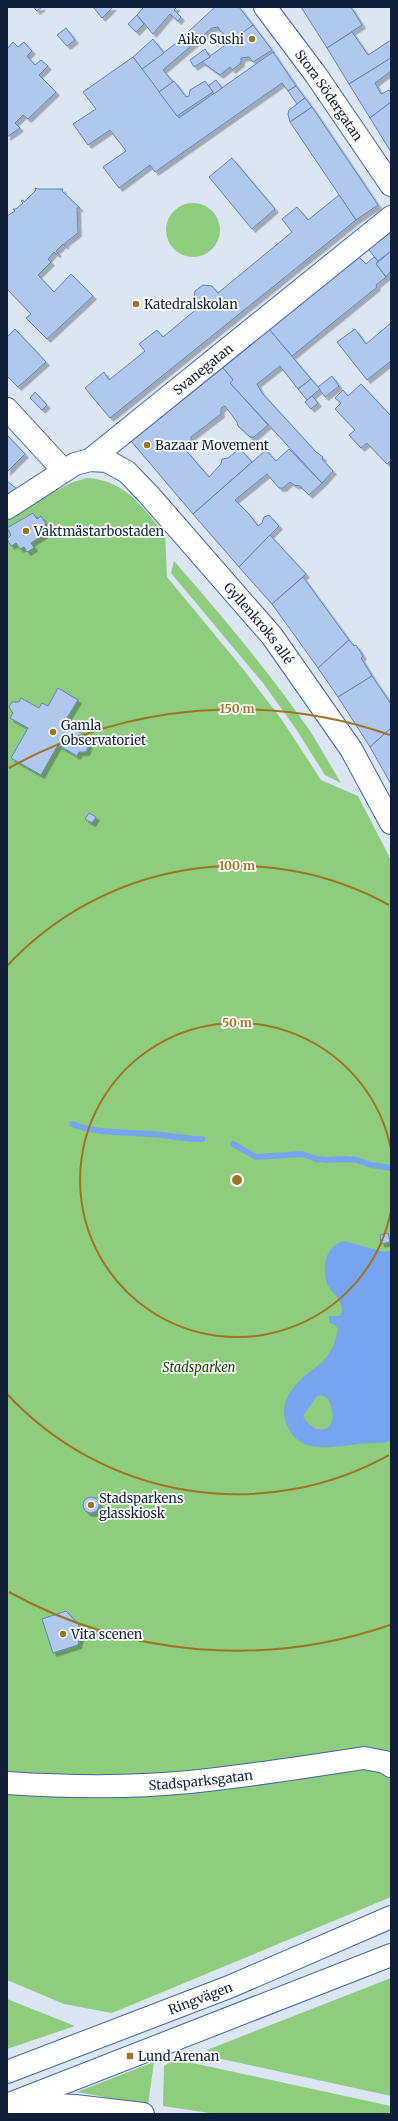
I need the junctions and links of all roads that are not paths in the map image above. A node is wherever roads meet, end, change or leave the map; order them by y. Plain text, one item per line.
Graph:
1 (265, 7) edge
2 (391, 185) edge
3 (391, 217) edge
4 (7, 409) edge
5 (90, 460) junction
6 (64, 471) junction
7 (7, 508) edge
8 (391, 823) edge
9 (391, 1766) edge
10 (7, 1783) edge
11 (391, 1917) edge
12 (391, 1955) edge
13 (7, 2072) edge
14 (10, 2104) edge
15 (143, 2114) edge

1 - 2 street, Stora Södergatan
3 - 5 street, Svanegatan
4 - 6 street
5 - 6 street, Svanegatan
5 - 8 street, Gyllenkroks allé
6 - 7 street, Svanegatan
9 - 10 street, Stadsparksgatan
11 - 13 street, Ringvägen
12 - 14 street
14 - 15 street

